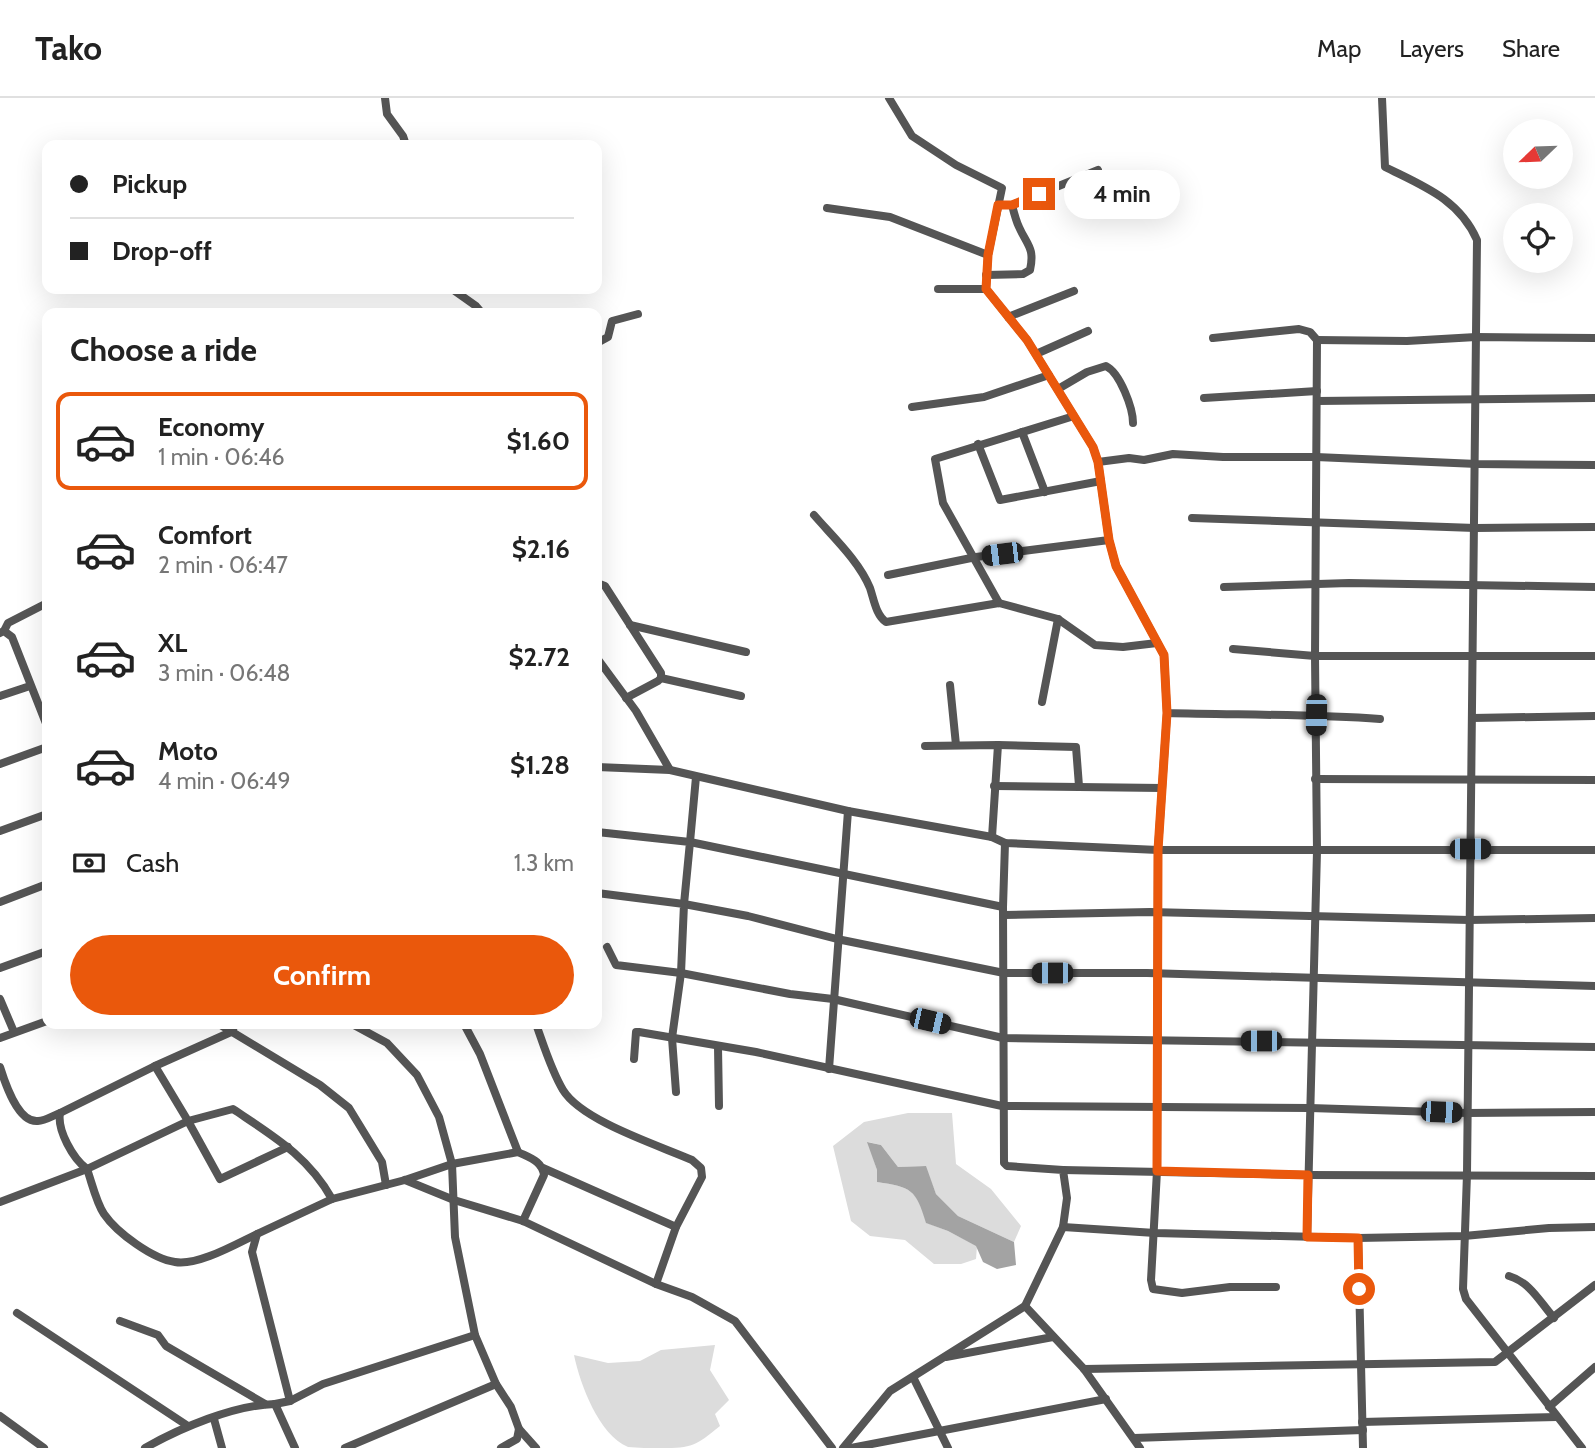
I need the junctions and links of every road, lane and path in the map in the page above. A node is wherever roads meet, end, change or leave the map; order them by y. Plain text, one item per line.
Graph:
1 (385, 98) edge
2 (889, 98) edge
3 (1382, 98) edge
4 (404, 140) edge
5 (1098, 170) dead end
6 (998, 205) junction
7 (1012, 205) junction
8 (827, 208) dead end
9 (988, 255) junction
10 (986, 275) junction
11 (938, 289) dead end
12 (986, 289) junction
13 (1074, 291) dead end
14 (459, 294) edge
15 (478, 308) edge
16 (638, 314) dead end
17 (1008, 317) junction
18 (1088, 331) dead end
19 (1476, 337) junction
20 (1213, 338) dead end
21 (1595, 338) edge
22 (602, 340) edge
23 (1317, 340) junction
24 (1035, 354) junction
25 (1049, 375) junction
26 (1058, 389) junction
27 (1317, 396) junction
28 (1204, 398) dead end
29 (1595, 398) edge
30 (1476, 401) junction
31 (912, 407) dead end
32 (1074, 416) junction
33 (1133, 424) dead end
34 (1022, 432) junction
35 (978, 444) junction
36 (1316, 457) junction
37 (1098, 462) junction
38 (1475, 464) junction
39 (1595, 465) edge
40 (1101, 481) junction
41 (1045, 492) junction
42 (814, 515) dead end
43 (1192, 518) dead end
44 (1316, 522) junction
45 (1595, 527) edge
46 (1475, 528) junction
47 (1109, 540) junction
48 (976, 557) junction
49 (888, 575) dead end
50 (1316, 583) junction
51 (602, 585) edge
52 (1474, 585) junction
53 (1224, 587) dead end
54 (1595, 587) edge
55 (999, 603) junction
56 (42, 606) edge
57 (1058, 619) junction
58 (630, 625) junction
59 (2, 632) edge
60 (1157, 643) junction
61 (1233, 649) dead end
62 (747, 652) dead end
63 (1473, 655) junction
64 (1315, 656) junction
65 (1595, 656) edge
66 (602, 665) edge
67 (661, 678) junction
68 (30, 685) junction
69 (950, 685) dead end
70 (0, 696) edge
71 (741, 696) dead end
72 (626, 698) junction
73 (1042, 702) dead end
74 (1167, 713) junction
75 (42, 714) edge
76 (1316, 715) junction
77 (1595, 716) edge
78 (1472, 718) junction
79 (1380, 719) dead end
80 (956, 745) junction
81 (925, 746) dead end
82 (998, 746) junction
83 (42, 749) edge
84 (0, 764) edge
85 (602, 767) edge
86 (670, 770) junction
87 (696, 777) junction
88 (1315, 779) junction
89 (1595, 780) edge
90 (1471, 781) junction
91 (994, 786) junction
92 (1079, 786) junction
93 (1162, 788) junction
94 (848, 811) junction
95 (42, 816) edge
96 (0, 831) edge
97 (602, 833) edge
98 (992, 837) junction
99 (690, 842) junction
100 (1005, 844) junction
101 (1470, 849) junction
102 (1158, 850) junction
103 (1595, 850) edge
104 (1317, 851) junction
105 (842, 873) junction
106 (42, 886) edge
107 (602, 894) edge
108 (0, 902) edge
109 (684, 904) junction
110 (1004, 911) junction
111 (1160, 912) junction
112 (1314, 918) junction
113 (1595, 918) edge
114 (1469, 920) junction
115 (837, 939) junction
116 (607, 947) dead end
117 (42, 953) edge
118 (0, 968) edge
119 (681, 973) junction
120 (1004, 973) junction
121 (1157, 973) junction
122 (1313, 979) junction
123 (1468, 983) junction
124 (1595, 986) edge
125 (0, 999) edge
126 (833, 999) junction
127 (42, 1023) edge
128 (231, 1029) edge
129 (235, 1029) edge
130 (362, 1029) edge
131 (467, 1029) edge
132 (539, 1029) edge
133 (14, 1032) junction
134 (0, 1038) edge
135 (672, 1038) junction
136 (1003, 1038) junction
137 (1158, 1041) junction
138 (1312, 1041) junction
139 (1467, 1044) junction
140 (1595, 1046) edge
141 (718, 1047) junction
142 (634, 1059) dead end
143 (155, 1066) junction
144 (0, 1068) edge
145 (829, 1069) junction
146 (676, 1092) dead end
147 (719, 1106) dead end
148 (1002, 1106) junction
149 (1157, 1107) junction
150 (1310, 1108) junction
151 (60, 1112) junction
152 (1595, 1112) edge
153 (1467, 1114) junction
154 (188, 1121) junction
155 (288, 1147) junction
156 (519, 1152) junction
157 (452, 1164) junction
158 (543, 1168) junction
159 (87, 1169) junction
160 (1063, 1170) junction
161 (1157, 1171) junction
162 (1467, 1174) junction
163 (1308, 1175) junction
164 (1595, 1176) edge
165 (405, 1181) junction
166 (386, 1185) junction
167 (332, 1199) junction
168 (454, 1200) junction
169 (0, 1202) edge
170 (523, 1221) junction
171 (676, 1227) junction
172 (1063, 1227) junction
173 (1595, 1227) edge
174 (1155, 1233) junction
175 (257, 1234) junction
176 (1464, 1236) junction
177 (1307, 1237) junction
178 (1358, 1238) junction
179 (1509, 1276) dead end
180 (656, 1284) junction
181 (1595, 1285) edge
182 (1276, 1287) dead end
183 (1025, 1306) junction
184 (16, 1313) dead end
185 (1554, 1318) junction
186 (120, 1321) dead end
187 (475, 1335) junction
188 (1054, 1337) junction
189 (1508, 1355) junction
190 (942, 1358) junction
191 (1361, 1364) junction
192 (1595, 1367) edge
193 (1084, 1369) junction
194 (913, 1377) junction
195 (496, 1384) junction
196 (1106, 1399) junction
197 (290, 1401) junction
198 (270, 1404) junction
199 (1549, 1407) junction
200 (0, 1416) edge
201 (1557, 1417) junction
202 (214, 1419) junction
203 (188, 1426) junction
204 (1362, 1426) junction
205 (519, 1429) junction
206 (939, 1431) junction
207 (1134, 1438) junction
208 (44, 1448) edge
209 (145, 1448) edge
210 (222, 1448) edge
211 (295, 1448) edge
212 (345, 1448) edge
213 (501, 1448) edge
214 (536, 1448) edge
215 (832, 1448) edge
216 (843, 1448) edge
217 (851, 1448) edge
218 (948, 1448) edge
219 (1140, 1448) edge
220 (1363, 1448) edge
221 (1582, 1448) edge

1 - 4 street
2 - 6 street
3 - 19 street
5 - 7 street
6 - 7 street
6 - 9 street
7 - 10 street
8 - 9 street
9 - 10 street
10 - 12 street
11 - 12 street
12 - 17 street
13 - 17 street
14 - 15 street
16 - 22 street
17 - 24 street
18 - 24 street
19 - 21 street
19 - 23 street
19 - 30 street
20 - 23 street
23 - 27 street
24 - 25 street
25 - 26 street
25 - 31 street
26 - 32 street
26 - 33 street
27 - 28 street
27 - 30 street
27 - 36 street
29 - 30 street
30 - 38 street
32 - 34 street
32 - 37 street
34 - 35 street
34 - 41 street
35 - 41 street
35 - 48 street
36 - 37 street
36 - 38 street
36 - 44 street
37 - 40 street
38 - 39 street
38 - 46 street
40 - 41 street
40 - 47 street
42 - 55 street
43 - 44 street
44 - 46 street
44 - 50 street
45 - 46 street
46 - 52 street
47 - 48 street
47 - 60 street
48 - 49 street
48 - 55 street
50 - 52 street
50 - 53 street
50 - 64 street
51 - 58 street
52 - 54 street
52 - 63 street
55 - 57 street
56 - 59 street
57 - 60 street
57 - 73 street
58 - 62 street
58 - 67 street
59 - 68 street
60 - 74 street
61 - 64 street
63 - 64 street
63 - 65 street
63 - 78 street
64 - 76 street
66 - 72 street
67 - 71 street
67 - 72 street
68 - 70 street
68 - 75 street
69 - 80 street
72 - 86 street
74 - 76 street
74 - 93 street
76 - 79 street
76 - 88 street
77 - 78 street
78 - 90 street
80 - 81 street
80 - 82 street
82 - 91 street
82 - 92 street
83 - 84 street
85 - 86 street
86 - 87 street
87 - 94 street
87 - 99 street
88 - 90 street
88 - 104 street
89 - 90 street
90 - 101 street
91 - 92 street
91 - 98 street
92 - 93 street
93 - 102 street
94 - 98 street
94 - 105 street
95 - 96 street
97 - 99 street
98 - 100 street
99 - 105 street
99 - 109 street
100 - 102 street
100 - 110 street
101 - 103 street
101 - 104 street
101 - 114 street
102 - 104 street
102 - 111 street
104 - 112 street
105 - 110 street
105 - 115 street
106 - 108 street
107 - 109 street
109 - 115 street
109 - 119 street
110 - 111 street
110 - 120 street
111 - 112 street
111 - 121 street
112 - 114 street
112 - 122 street
113 - 114 street
114 - 123 street
115 - 120 street
115 - 126 street
116 - 119 street
117 - 118 street
119 - 126 street
119 - 135 street
120 - 121 street
120 - 136 street
121 - 122 street
121 - 137 street
122 - 123 street
122 - 138 street
123 - 124 street
123 - 139 street
125 - 133 street
126 - 136 street
126 - 145 street
127 - 133 street
128 - 143 street
129 - 166 street
130 - 157 street
131 - 156 street
132 - 171 street
133 - 134 street
135 - 141 street
135 - 142 street
135 - 146 street
136 - 137 street
136 - 148 street
137 - 138 street
137 - 149 street
138 - 139 street
138 - 150 street
139 - 140 street
139 - 153 street
141 - 145 street
141 - 147 street
143 - 151 street
143 - 154 street
144 - 151 street
145 - 148 street
148 - 149 street
148 - 160 street
149 - 150 street
149 - 161 street
150 - 153 street
150 - 163 street
151 - 159 street
152 - 153 street
153 - 162 street
154 - 155 street
154 - 155 street
154 - 159 street
155 - 167 street
156 - 157 street
156 - 158 street
157 - 165 street
157 - 168 street
158 - 170 street
158 - 171 street
159 - 169 street
159 - 175 street
160 - 161 street
160 - 172 street
161 - 163 street
161 - 174 street
162 - 163 street
162 - 164 street
162 - 176 street
163 - 177 street
165 - 166 street
165 - 168 street
166 - 167 street
167 - 175 street
168 - 170 street
168 - 187 street
170 - 180 street
171 - 180 street
172 - 174 street
172 - 183 street
173 - 176 street
174 - 177 street
174 - 182 street
175 - 197 street
176 - 178 street
176 - 189 street
177 - 178 street
178 - 191 street
179 - 185 street
180 - 215 street
181 - 185 street
183 - 188 street
183 - 190 street
184 - 203 street
185 - 189 street
186 - 198 street
187 - 195 street
187 - 197 street
188 - 190 street
188 - 193 street
189 - 191 street
189 - 199 street
190 - 194 street
191 - 193 street
191 - 204 street
192 - 199 street
193 - 196 street
194 - 206 street
194 - 216 street
195 - 205 street
195 - 212 street
196 - 206 street
196 - 207 street
197 - 198 street
198 - 202 street
198 - 211 street
199 - 201 street
200 - 208 street
201 - 204 street
201 - 221 street
202 - 203 street
202 - 210 street
203 - 209 street
204 - 207 street
204 - 220 street
205 - 213 street
205 - 214 street
206 - 217 street
206 - 218 street
207 - 219 street

